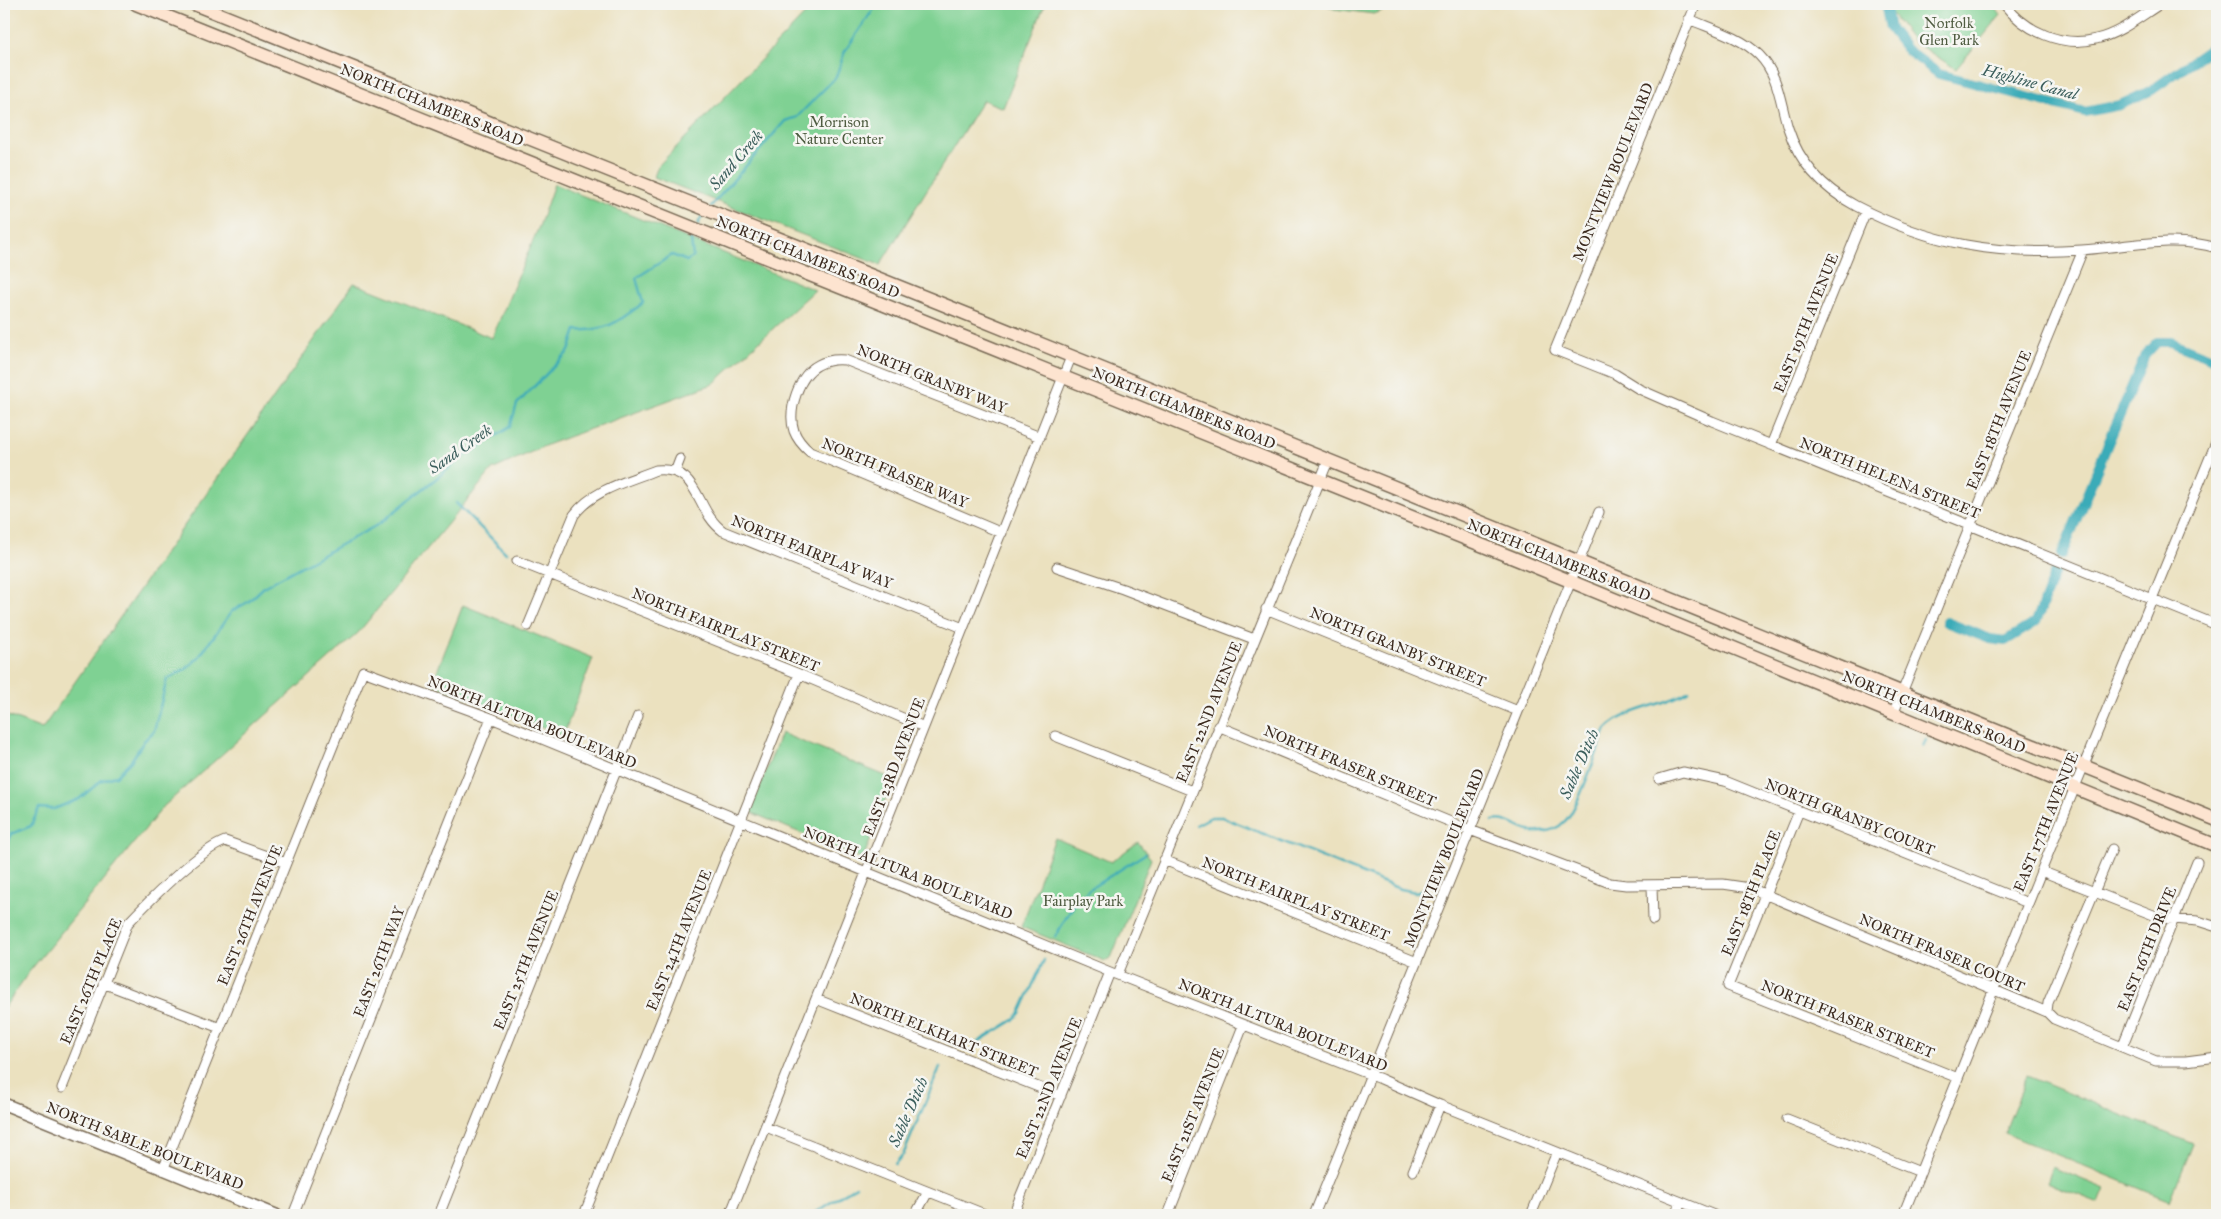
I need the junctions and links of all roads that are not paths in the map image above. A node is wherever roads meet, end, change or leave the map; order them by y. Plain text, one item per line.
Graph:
1 (136, 4) edge
2 (194, 4) edge
3 (1696, 4) edge
4 (2004, 4) edge
5 (2160, 4) edge
6 (1689, 19) junction
7 (585, 160) junction
8 (577, 180) junction
9 (1866, 211) junction
10 (2217, 248) edge
11 (2083, 250) junction
12 (1555, 350) joint
13 (1071, 356) junction
14 (1063, 377) junction
15 (798, 393) joint
16 (1040, 437) junction
17 (2217, 440) edge
18 (1772, 445) junction
19 (680, 459) dead end
20 (1328, 460) junction
21 (675, 472) junction
22 (1320, 481) junction
23 (1598, 512) dead end
24 (1970, 526) junction
25 (1002, 533) junction
26 (517, 561) dead end
27 (1579, 561) junction
28 (1057, 567) dead end
29 (548, 574) junction
30 (1571, 582) junction
31 (2152, 599) junction
32 (1266, 609) junction
33 (2217, 624) edge
34 (528, 626) dead end
35 (963, 628) junction
36 (1254, 639) junction
37 (363, 671) joint
38 (799, 674) junction
39 (1902, 692) junction
40 (1518, 711) junction
41 (1894, 712) junction
42 (638, 716) dead end
43 (491, 718) junction
44 (1218, 726) junction
45 (924, 727) junction
46 (1055, 736) dead end
47 (2084, 766) junction
48 (618, 770) junction
49 (1660, 779) dead end
50 (2075, 787) junction
51 (1192, 791) junction
52 (1798, 810) junction
53 (742, 820) junction
54 (2217, 820) edge
55 (1470, 830) junction
56 (2217, 846) edge
57 (2112, 849) dead end
58 (1164, 860) junction
59 (2197, 862) dead end
60 (286, 863) junction
61 (2041, 871) junction
62 (867, 873) junction
63 (1652, 885) junction
64 (2095, 892) junction
65 (1765, 895) junction
66 (2028, 903) junction
67 (1653, 920) dead end
68 (2175, 920) junction
69 (2217, 927) edge
70 (1417, 962) junction
71 (1114, 973) junction
72 (103, 983) junction
73 (1728, 986) joint
74 (1994, 991) junction
75 (816, 999) junction
76 (2047, 1012) junction
77 (1244, 1026) junction
78 (220, 1028) junction
79 (2122, 1048) junction
80 (2217, 1057) edge
81 (1371, 1075) junction
82 (1958, 1078) junction
83 (62, 1088) dead end
84 (1061, 1096) junction
85 (4, 1104) edge
86 (1440, 1105) junction
87 (1787, 1119) dead end
88 (766, 1127) junction
89 (1557, 1152) junction
90 (163, 1170) junction
91 (1413, 1171) dead end
92 (1920, 1172) junction
93 (928, 1192) junction
94 (1681, 1202) junction
95 (276, 1215) edge
96 (293, 1215) edge
97 (439, 1215) edge
98 (584, 1215) edge
99 (730, 1215) edge
100 (915, 1215) edge
101 (987, 1215) edge
102 (1013, 1215) edge
103 (1168, 1215) edge
104 (1314, 1215) edge
105 (1531, 1215) edge
106 (1676, 1215) edge
107 (1714, 1215) edge
108 (1903, 1215) edge

1 - 8 main road, NORTH CHAMBERS ROAD
2 - 7 main road, NORTH CHAMBERS ROAD
3 - 6 street, MONTVIEW BOULEVARD
4 - 5 street
6 - 9 street
6 - 12 street, MONTVIEW BOULEVARD
7 - 8 main road
7 - 13 main road, NORTH CHAMBERS ROAD
8 - 14 main road, NORTH CHAMBERS ROAD
9 - 11 street
9 - 18 street, EAST 19TH AVENUE
10 - 11 street
11 - 24 street, EAST 18TH AVENUE
12 - 18 street, NORTH HELENA STREET
13 - 14 street, EAST 23RD AVENUE
13 - 20 main road, NORTH CHAMBERS ROAD
14 - 16 street, EAST 23RD AVENUE
14 - 22 main road, NORTH CHAMBERS ROAD
15 - 16 street, NORTH GRANBY WAY
15 - 25 street, NORTH FRASER WAY
16 - 25 street, EAST 23RD AVENUE
17 - 31 street, EAST 17TH AVENUE
18 - 24 street, NORTH HELENA STREET
19 - 21 street
20 - 22 street, EAST 22ND AVENUE
20 - 27 main road, NORTH CHAMBERS ROAD
21 - 29 street
21 - 35 street, NORTH FAIRPLAY WAY
22 - 30 main road, NORTH CHAMBERS ROAD
22 - 32 street, EAST 22ND AVENUE
23 - 27 street, MONTVIEW BOULEVARD
24 - 31 street, NORTH HELENA STREET
24 - 39 street, EAST 18TH AVENUE
25 - 35 street, EAST 23RD AVENUE
26 - 29 street, NORTH FAIRPLAY STREET
27 - 30 street, MONTVIEW BOULEVARD
27 - 39 main road, NORTH CHAMBERS ROAD
28 - 36 street
29 - 34 street
29 - 38 street, NORTH FAIRPLAY STREET
30 - 40 street, MONTVIEW BOULEVARD
30 - 41 main road, NORTH CHAMBERS ROAD
31 - 33 street, NORTH HELENA STREET
31 - 47 street, EAST 17TH AVENUE
32 - 36 street, EAST 22ND AVENUE
32 - 40 street, NORTH GRANBY STREET
35 - 45 street, EAST 23RD AVENUE
36 - 44 street, EAST 22ND AVENUE
37 - 43 street, NORTH ALTURA BOULEVARD
37 - 60 street, EAST 26TH AVENUE
38 - 45 street, NORTH FAIRPLAY STREET
38 - 53 street, EAST 24TH AVENUE
39 - 41 street, EAST 18TH AVENUE
39 - 47 main road, NORTH CHAMBERS ROAD
40 - 55 street, MONTVIEW BOULEVARD
41 - 50 main road, NORTH CHAMBERS ROAD
42 - 48 street, EAST 25TH AVENUE
43 - 48 street, NORTH ALTURA BOULEVARD
43 - 96 street, EAST 26TH WAY
44 - 51 street, EAST 22ND AVENUE
44 - 55 street, NORTH FRASER STREET
45 - 62 street, EAST 23RD AVENUE
46 - 51 street
47 - 50 street, EAST 17TH AVENUE
47 - 54 main road, NORTH CHAMBERS ROAD
48 - 53 street, NORTH ALTURA BOULEVARD
48 - 97 street, EAST 25TH AVENUE
49 - 52 street, NORTH GRANBY COURT
50 - 56 main road, NORTH CHAMBERS ROAD
50 - 61 street, EAST 17TH AVENUE
51 - 58 street, EAST 22ND AVENUE
52 - 65 street, EAST 18TH PLACE
52 - 66 street, NORTH GRANBY COURT
53 - 62 street, NORTH ALTURA BOULEVARD
53 - 98 street, EAST 24TH AVENUE
55 - 63 street, NORTH FRASER COURT
55 - 70 street, MONTVIEW BOULEVARD
57 - 64 street
58 - 70 street, NORTH FAIRPLAY STREET
58 - 71 street, EAST 22ND AVENUE
59 - 68 street, EAST 16TH DRIVE
60 - 72 street, EAST 26TH PLACE
60 - 78 street, EAST 26TH AVENUE
61 - 64 street
61 - 66 street, EAST 17TH AVENUE
62 - 71 street, NORTH ALTURA BOULEVARD
62 - 75 street, EAST 23RD AVENUE
63 - 65 street, NORTH FRASER COURT
63 - 67 street
64 - 68 street
64 - 76 street
65 - 73 street, EAST 18TH PLACE
65 - 74 street, NORTH FRASER COURT
66 - 74 street, EAST 17TH AVENUE
68 - 69 street
68 - 79 street, EAST 16TH DRIVE
70 - 81 street, MONTVIEW BOULEVARD
71 - 77 street, NORTH ALTURA BOULEVARD
71 - 84 street, EAST 22ND AVENUE
72 - 78 street
72 - 83 street, EAST 26TH PLACE
73 - 82 street, NORTH FRASER STREET
74 - 76 street, NORTH FRASER COURT
74 - 82 street, EAST 17TH AVENUE
75 - 84 street, NORTH ELKHART STREET
75 - 88 street, EAST 23RD AVENUE
76 - 79 street, NORTH FRASER COURT
77 - 81 street, NORTH ALTURA BOULEVARD
77 - 103 street, EAST 21ST AVENUE
78 - 90 street, EAST 26TH AVENUE
79 - 80 street, NORTH FRASER COURT
81 - 86 street, NORTH ALTURA BOULEVARD
81 - 104 street, MONTVIEW BOULEVARD
82 - 92 street, EAST 17TH AVENUE
84 - 102 street, EAST 22ND AVENUE
85 - 90 street, NORTH SABLE BOULEVARD
86 - 89 street, NORTH ALTURA BOULEVARD
86 - 91 street
87 - 92 street
88 - 93 street
88 - 99 street, EAST 23RD AVENUE
89 - 94 street, NORTH ALTURA BOULEVARD
89 - 105 street
90 - 95 street, NORTH SABLE BOULEVARD
92 - 108 street, EAST 17TH AVENUE
93 - 100 street
93 - 101 street
94 - 106 street
94 - 107 street, NORTH ALTURA BOULEVARD

